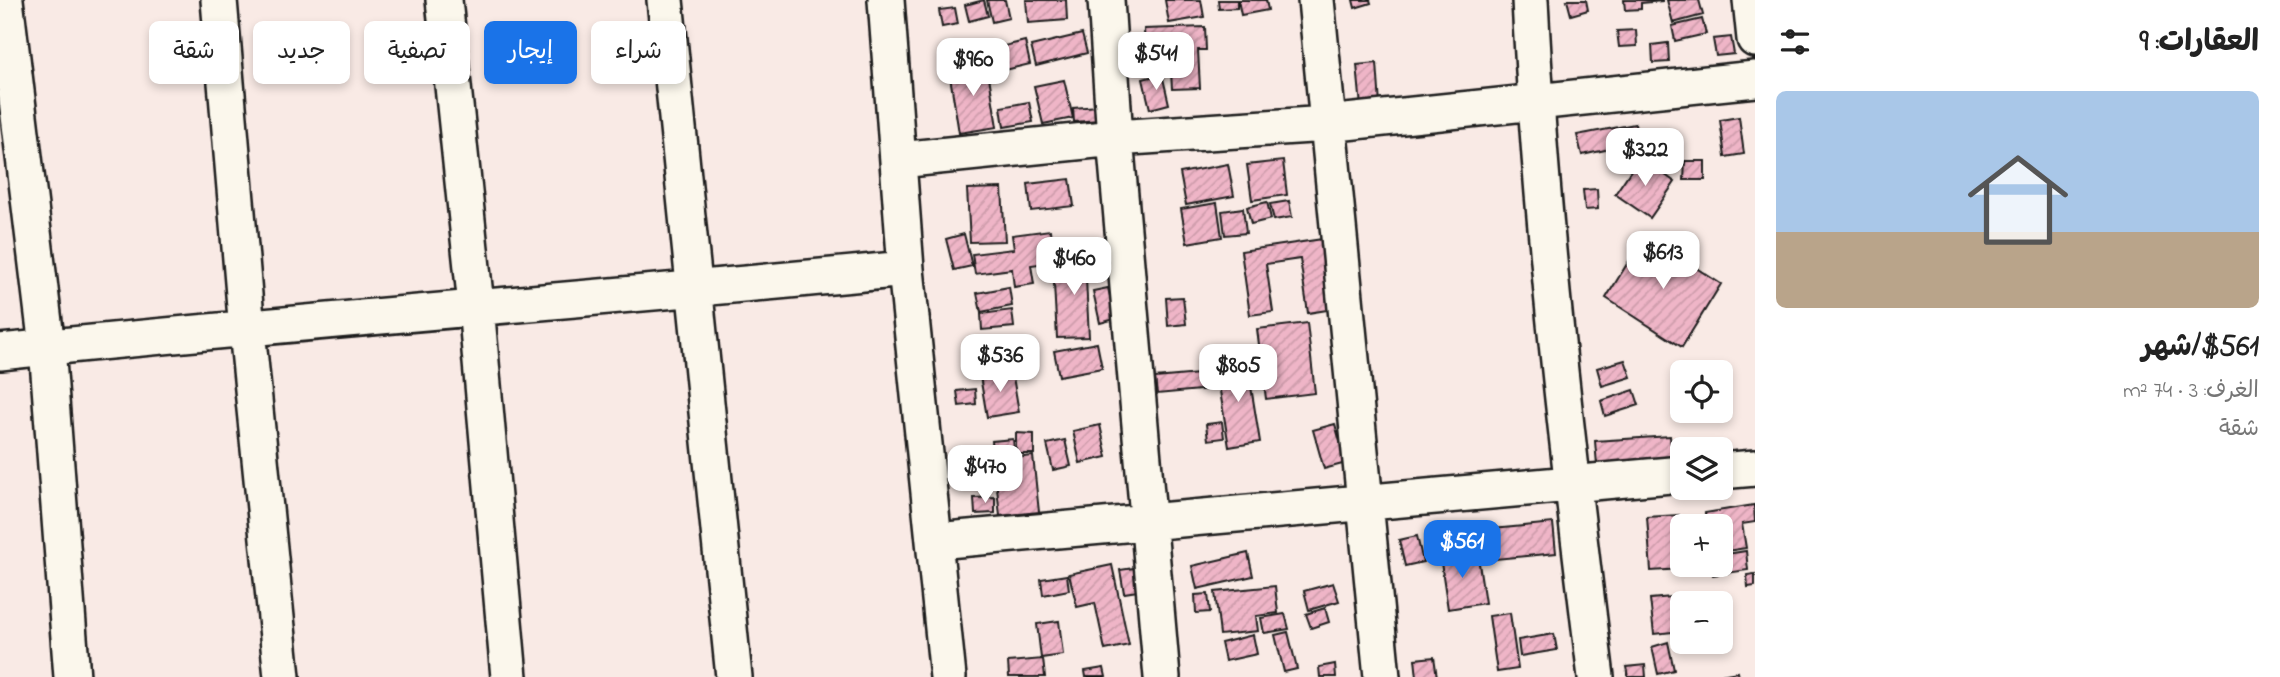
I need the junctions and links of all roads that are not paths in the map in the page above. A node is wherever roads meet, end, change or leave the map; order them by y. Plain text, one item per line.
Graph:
1 (5, 0) edge
2 (219, 0) edge
3 (444, 0) edge
4 (665, 0) edge
5 (886, 0) edge
6 (1106, 0) edge
7 (1316, 0) edge
8 (1530, 0) edge
9 (1751, 0) edge
10 (1755, 39) edge
11 (1755, 79) edge
12 (1535, 101) junction
13 (1327, 124) junction
14 (1115, 138) junction
15 (899, 160) junction
16 (906, 269) junction
17 (696, 289) junction
18 (476, 306) junction
19 (247, 330) junction
20 (47, 347) junction
21 (0, 352) edge
22 (1755, 468) edge
23 (1733, 470) edge
24 (1670, 475) edge
25 (1571, 482) junction
26 (1364, 503) junction
27 (1149, 521) junction
28 (936, 541) junction
29 (72, 677) edge
30 (282, 677) edge
31 (509, 677) edge
32 (734, 677) edge
33 (948, 677) edge
34 (1162, 677) edge
35 (1382, 677) edge
36 (1596, 677) edge

1 - 20 street
2 - 19 street
3 - 18 street
4 - 17 street
5 - 15 street
6 - 14 street
7 - 13 street
8 - 12 street
9 - 10 street
11 - 12 street
12 - 13 street
12 - 25 street
13 - 14 street
13 - 26 street
14 - 15 street
14 - 27 street
15 - 16 street
16 - 17 street
16 - 28 street
17 - 18 street
17 - 32 street
18 - 19 street
18 - 31 street
19 - 20 street
19 - 30 street
20 - 21 street
20 - 29 street
22 - 23 street
24 - 25 street
25 - 26 street
25 - 36 street
26 - 27 street
26 - 35 street
27 - 28 street
27 - 34 street
28 - 33 street

